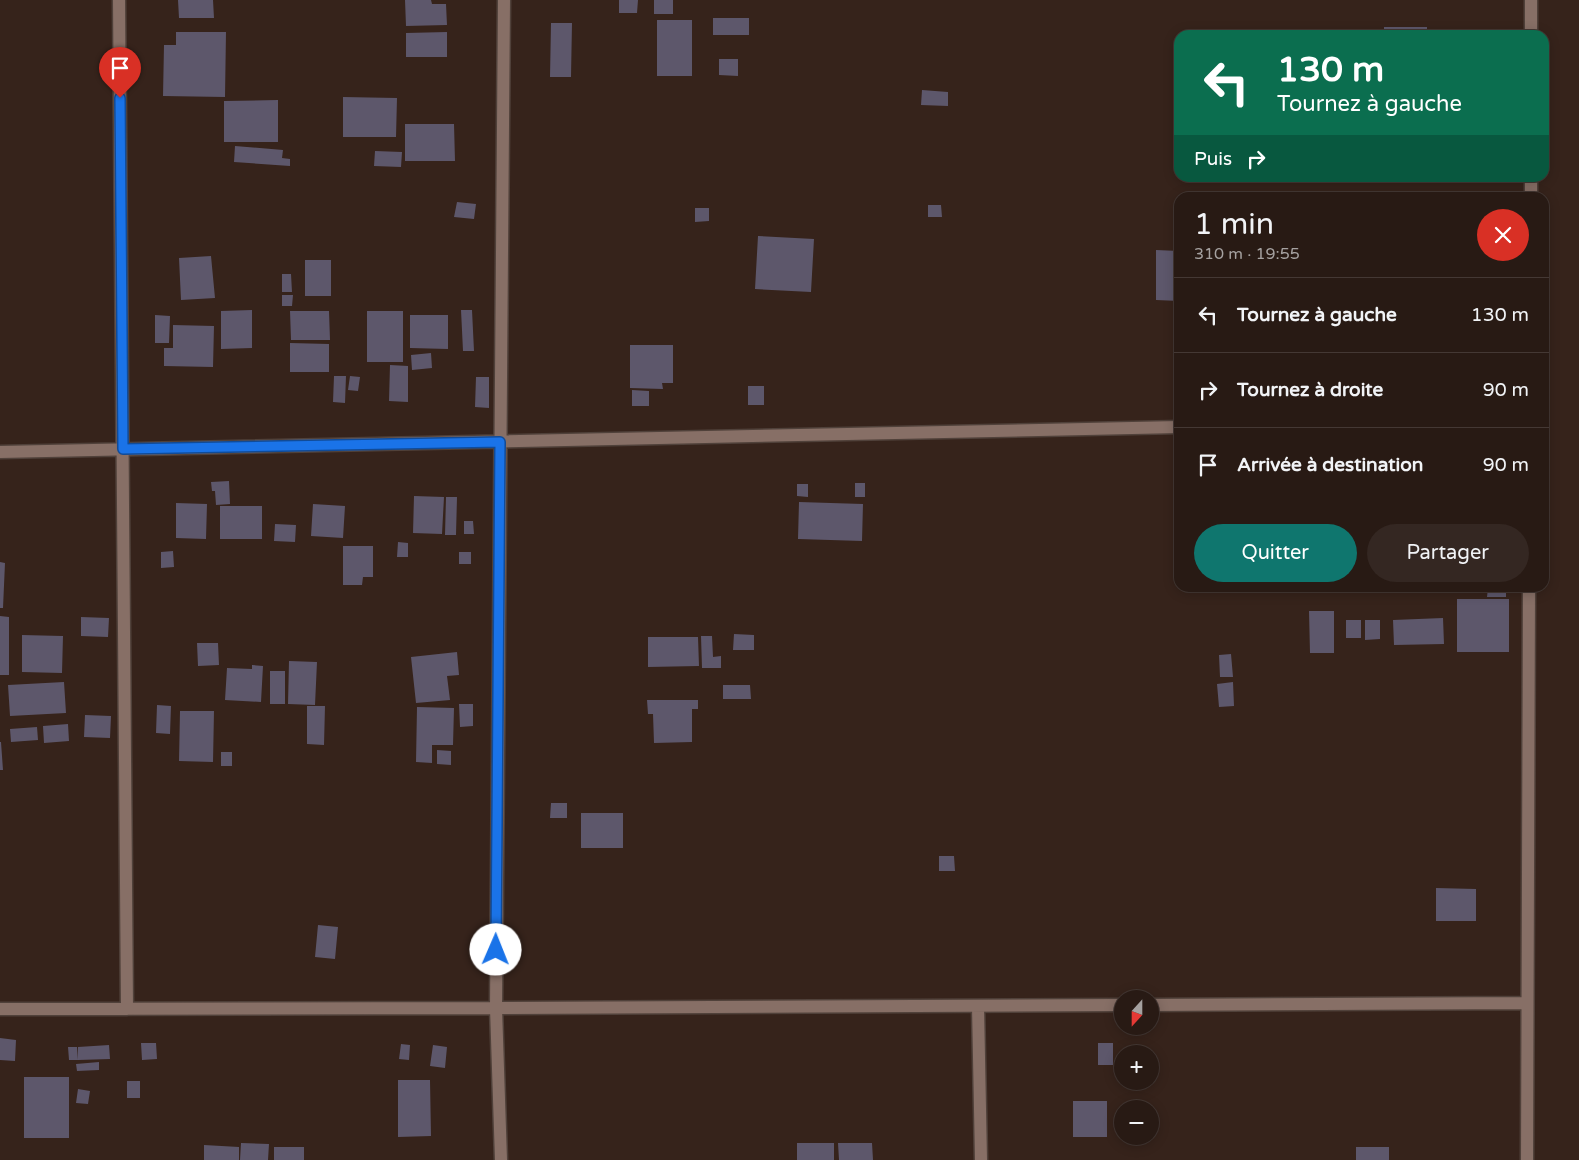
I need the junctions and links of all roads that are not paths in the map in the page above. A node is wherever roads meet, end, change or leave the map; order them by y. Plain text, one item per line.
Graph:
1 (119, 0) edge
2 (504, 0) edge
3 (1532, 0) edge
4 (1531, 30) edge
5 (1174, 427) edge
6 (500, 442) junction
7 (123, 449) junction
8 (0, 452) edge
9 (1529, 592) edge
10 (1528, 1003) junction
11 (1114, 1005) edge
12 (1159, 1005) edge
13 (978, 1006) junction
14 (496, 1008) junction
15 (0, 1009) edge
16 (127, 1009) junction
17 (501, 1160) edge
18 (981, 1160) edge
19 (1527, 1160) edge

1 - 7 street
2 - 6 street
3 - 4 street
5 - 6 street
6 - 7 street
6 - 14 street
7 - 8 street
7 - 16 street
9 - 10 street
10 - 12 street
10 - 19 street
11 - 13 street
13 - 14 street
13 - 18 street
14 - 16 street
14 - 17 street
15 - 16 street

